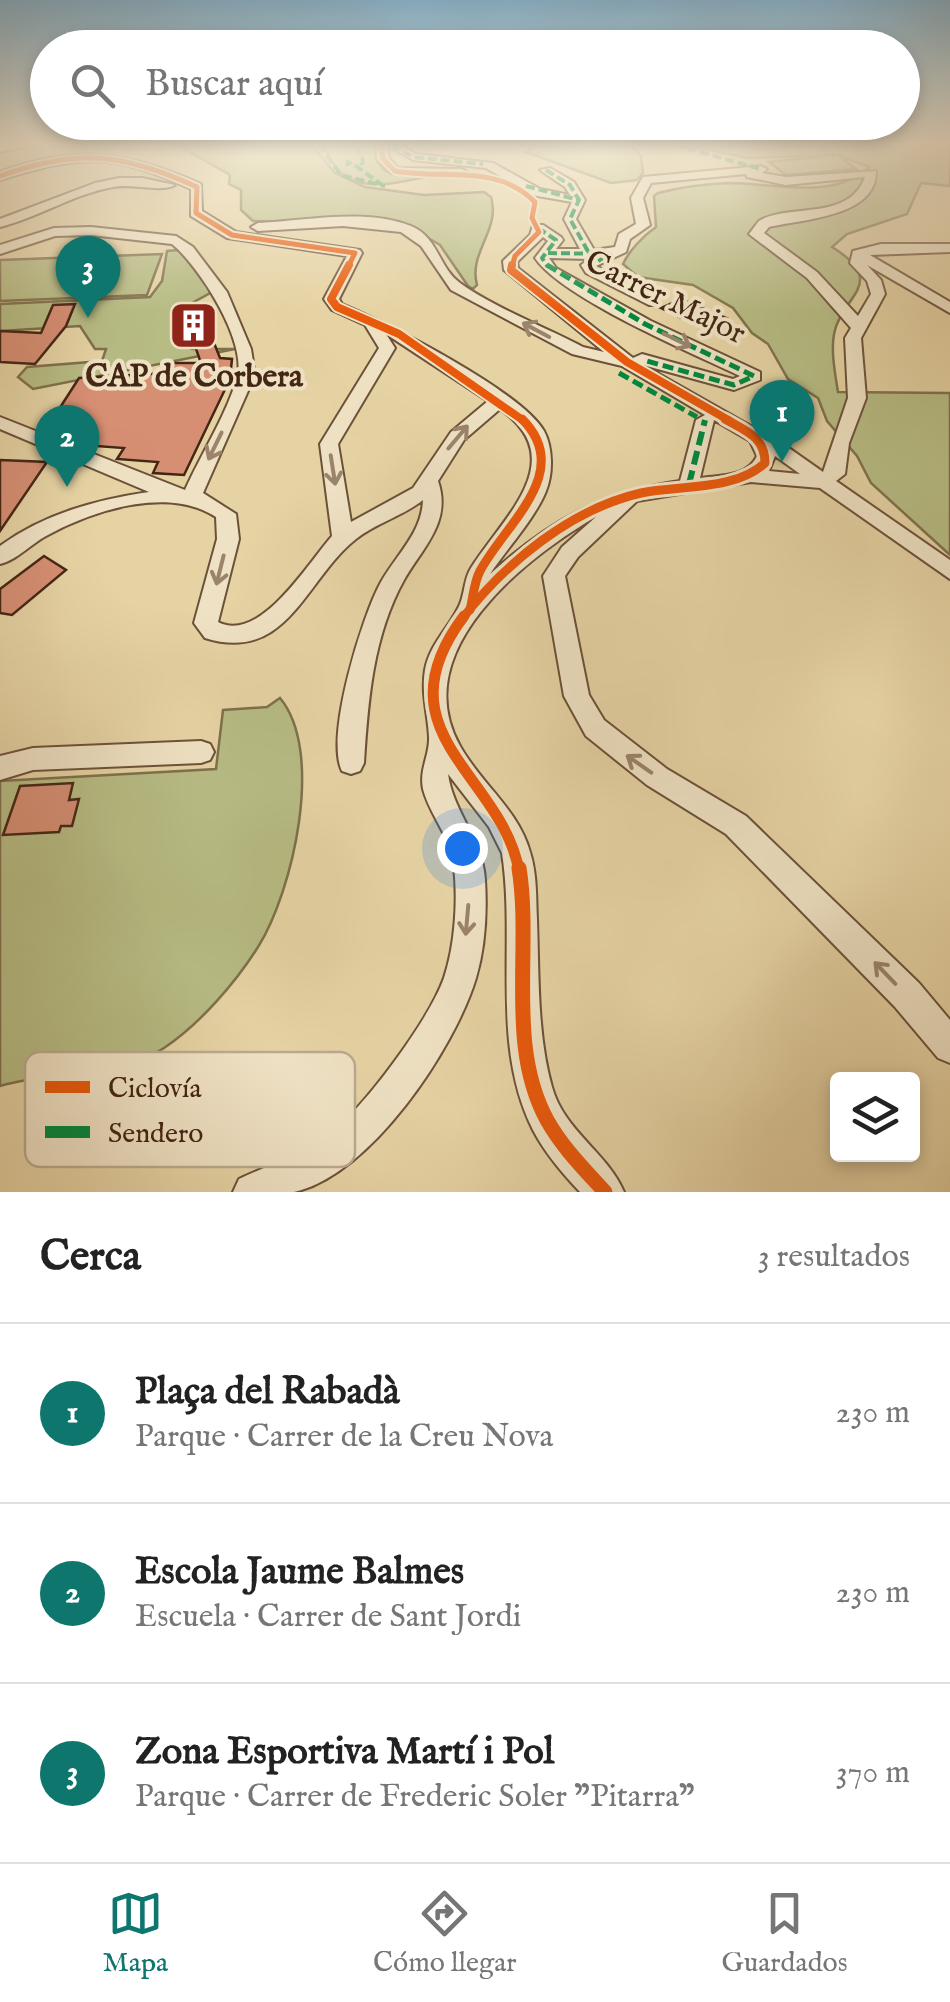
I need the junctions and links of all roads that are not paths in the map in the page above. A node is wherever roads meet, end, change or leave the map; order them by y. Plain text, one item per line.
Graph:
1 (579, 200) edge
2 (62, 201) edge
3 (76, 201) edge
4 (193, 201) edge
5 (199, 201) edge
6 (533, 201) edge
7 (638, 201) edge
8 (850, 201) edge
9 (0, 223) edge
10 (538, 228) junction
11 (202, 229) junction
12 (54, 232) junction
13 (948, 240) edge
14 (0, 250) edge
15 (548, 253) junction
16 (590, 254) junction
17 (609, 254) junction
18 (858, 254) junction
19 (654, 302) dead end
20 (950, 308) edge
21 (372, 324) junction
22 (858, 326) junction
23 (621, 363) junction
24 (498, 402) junction
25 (706, 420) junction
26 (0, 422) edge
27 (749, 433) junction
28 (752, 476) junction
29 (429, 482) junction
30 (819, 482) junction
31 (688, 484) junction
32 (142, 491) junction
33 (632, 494) junction
34 (183, 496) junction
35 (343, 538) junction
36 (0, 557) edge
37 (950, 571) edge
38 (493, 574) junction
39 (443, 740) junction
40 (201, 752) dead end
41 (351, 763) dead end
42 (0, 768) edge
43 (471, 779) junction
44 (437, 795) junction
45 (950, 1046) edge
46 (355, 1132) edge
47 (302, 1167) edge
48 (252, 1192) edge
49 (605, 1192) edge

1 - 16 street
2 - 9 street
3 - 12 street
4 - 11 street
5 - 11 street
6 - 10 street
7 - 17 street
8 - 22 street
10 - 15 street
10 - 23 street
11 - 12 street
11 - 21 street
23 -> 11 street
11 -> 34 street
12 - 14 street
13 - 18 street
15 - 16 street
15 -> 23 street, Carrer Major
16 - 17 street
17 - 19 street
18 - 20 street
18 - 22 street
21 - 24 street
21 -> 35 street
22 - 30 street
23 - 25 street
23 - 27 street
29 -> 24 street
24 - 38 street
25 - 27 street
25 - 31 street
26 - 32 street
27 - 28 street
27 - 30 street
28 - 30 street
28 - 31 street
29 - 35 street
29 - 41 street
30 - 37 street
31 - 33 street
32 - 34 street
32 - 36 street
33 - 38 street
45 -> 33 street
34 -> 35 street
38 - 39 street
39 - 43 street
39 - 44 street
40 - 42 street
43 - 44 street
43 - 49 street
44 -> 46 street
47 -> 48 street

